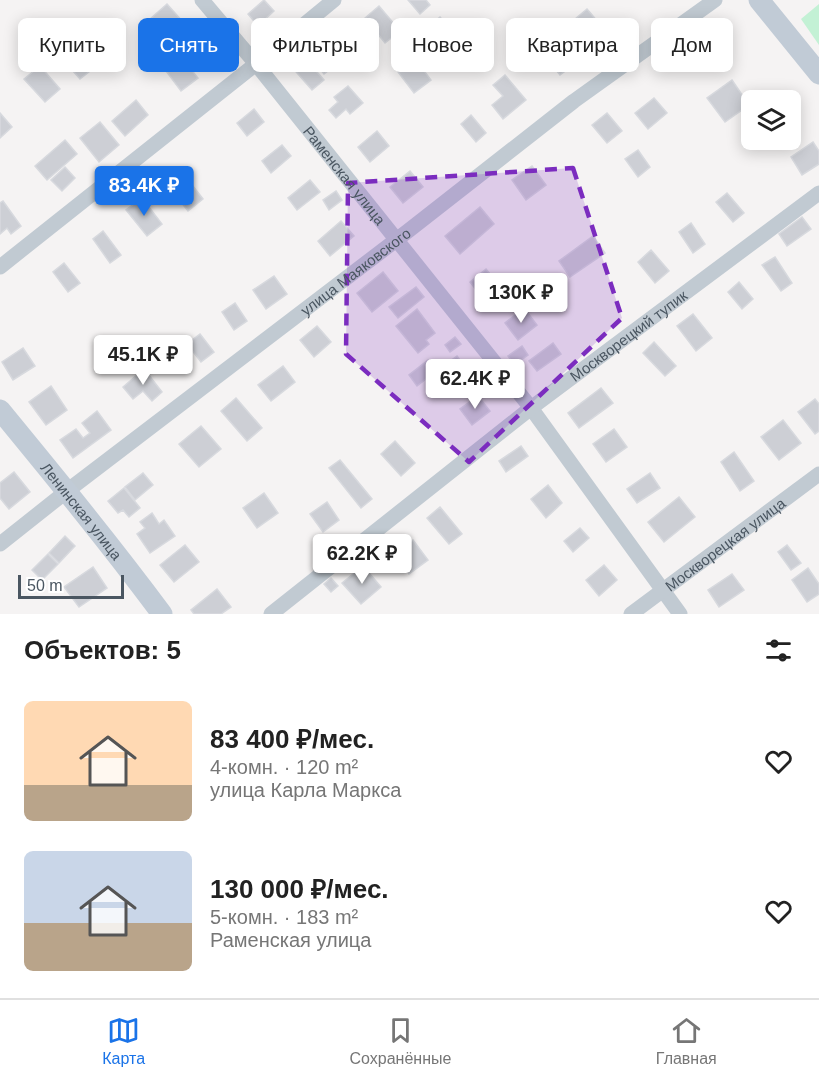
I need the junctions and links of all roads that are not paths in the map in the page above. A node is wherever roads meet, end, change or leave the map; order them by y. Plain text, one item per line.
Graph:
1 (202, 0) edge
2 (334, 0) edge
3 (715, 0) edge
4 (759, 0) edge
5 (312, 18) edge
6 (251, 58) edge
7 (251, 68) edge
8 (262, 72) edge
9 (819, 74) edge
10 (819, 193) edge
11 (397, 239) junction
12 (0, 267) edge
13 (531, 408) junction
14 (0, 410) edge
15 (819, 474) edge
16 (67, 490) junction
17 (0, 544) edge
18 (662, 590) junction
19 (162, 614) edge
20 (271, 614) edge
21 (631, 614) edge
22 (680, 614) edge

1 - 6 street, Раменская улица
2 - 5 street
3 - 11 street, улица Маяковского
4 - 9 street
7 - 12 street
8 - 11 street, Раменская улица
10 - 13 street, Москворецкий тупик
11 - 13 street, Раменская улица
11 - 16 street, улица Маяковского
13 - 18 street, Раменская улица
13 - 20 street, Москворецкий тупик
14 - 16 street, Ленинская улица
15 - 18 street, Москворецкая улица
16 - 17 street, улица Маяковского
16 - 19 street, Ленинская улица
18 - 21 street, Москворецкая улица
18 - 22 street, Раменская улица

